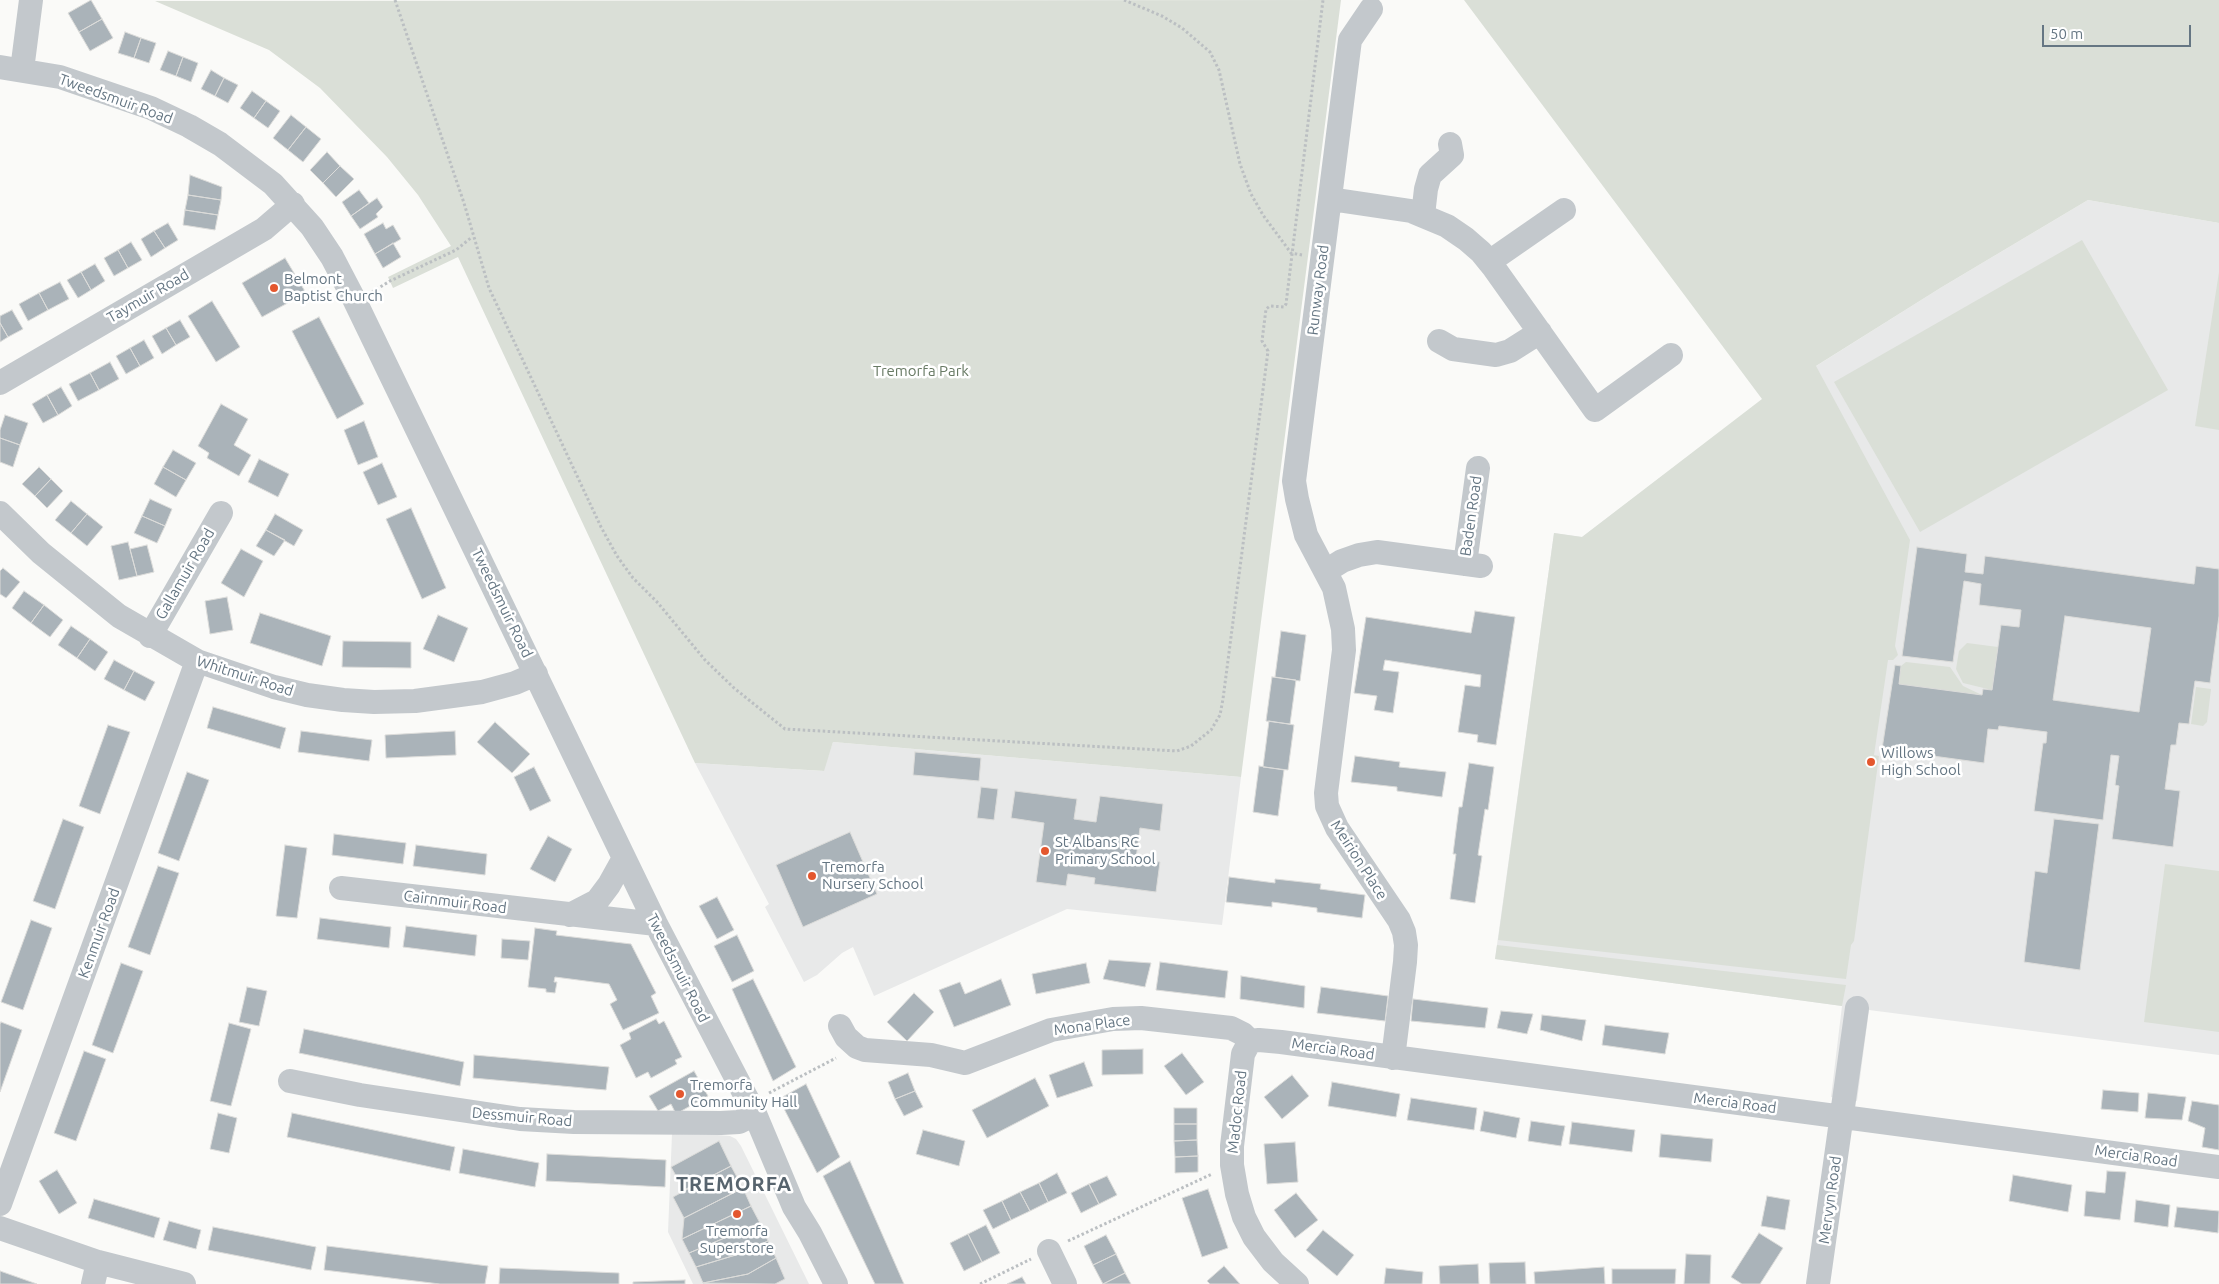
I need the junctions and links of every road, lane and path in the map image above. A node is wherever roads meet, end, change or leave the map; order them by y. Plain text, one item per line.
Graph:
1 (31, 0) edge
2 (395, 0) edge
3 (1124, 0) edge
4 (1323, 0) edge
5 (1371, 9) dead end
6 (11, 68) edge
7 (1450, 144) dead end
8 (1330, 199) junction
9 (293, 204) junction
10 (1564, 210) dead end
11 (1423, 215) junction
12 (472, 237) junction
13 (1291, 253) junction
14 (1489, 262) junction
15 (355, 301) junction
16 (1540, 332) junction
17 (1439, 341) dead end
18 (1671, 354) dead end
19 (0, 383) edge
20 (1478, 468) dead end
21 (0, 513) edge
22 (221, 513) dead end
23 (1326, 571) junction
24 (150, 636) junction
25 (198, 661) junction
26 (536, 674) junction
27 (624, 858) junction
28 (341, 888) dead end
29 (570, 915) junction
30 (656, 924) junction
31 (1856, 1008) dead end
32 (840, 1026) dead end
33 (1250, 1041) junction
34 (857, 1047) junction
35 (1393, 1058) junction
36 (290, 1081) dead end
37 (752, 1109) junction
38 (1842, 1117) junction
39 (1232, 1165) junction
40 (2219, 1167) edge
41 (0, 1204) edge
42 (0, 1228) edge
43 (1049, 1251) junction
44 (96, 1273) edge
45 (184, 1284) edge
46 (836, 1284) edge
47 (980, 1284) edge
48 (1066, 1284) edge
49 (1297, 1284) edge
50 (1818, 1284) edge

1 - 6 street
2 - 12 path
3 - 13 path
4 - 13 path
5 - 8 street, Runway Road
6 - 9 street, Tweedsmuir Road
7 - 11 street
8 - 11 street
8 - 23 street, Runway Road
9 - 15 street, Tweedsmuir Road
9 - 19 street, Taymuir Road
10 - 14 street
11 - 14 street
12 - 13 path
12 - 15 path
14 - 16 street
15 - 26 street, Tweedsmuir Road
16 - 17 street
16 - 18 street
20 - 23 street, Baden Road
21 - 24 street, Whitmuir Road
22 - 24 street, Gallamuir Road
23 - 35 street, Meirion Place
24 - 25 street, Whitmuir Road
25 - 26 street, Whitmuir Road
25 - 41 street, Kenmuir Road
26 - 27 street, Tweedsmuir Road
27 - 29 street
27 - 30 street, Tweedsmuir Road
28 - 29 street, Cairnmuir Road
29 - 30 street, Cairnmuir Road
30 - 37 street, Tweedsmuir Road
31 - 38 street, Mervyn Road
32 - 34 street
33 - 34 street, Mona Place
33 - 35 street, Mercia Road
33 - 39 street, Madoc Road
34 - 37 path
35 - 38 street, Mercia Road
36 - 37 street, Dessmuir Road
37 - 46 street, Tweedsmuir Road
38 - 40 street, Mercia Road
38 - 50 street, Mervyn Road
39 - 43 path
39 - 49 street, Madoc Road
42 - 44 street
43 - 47 path
43 - 48 street
44 - 45 street

